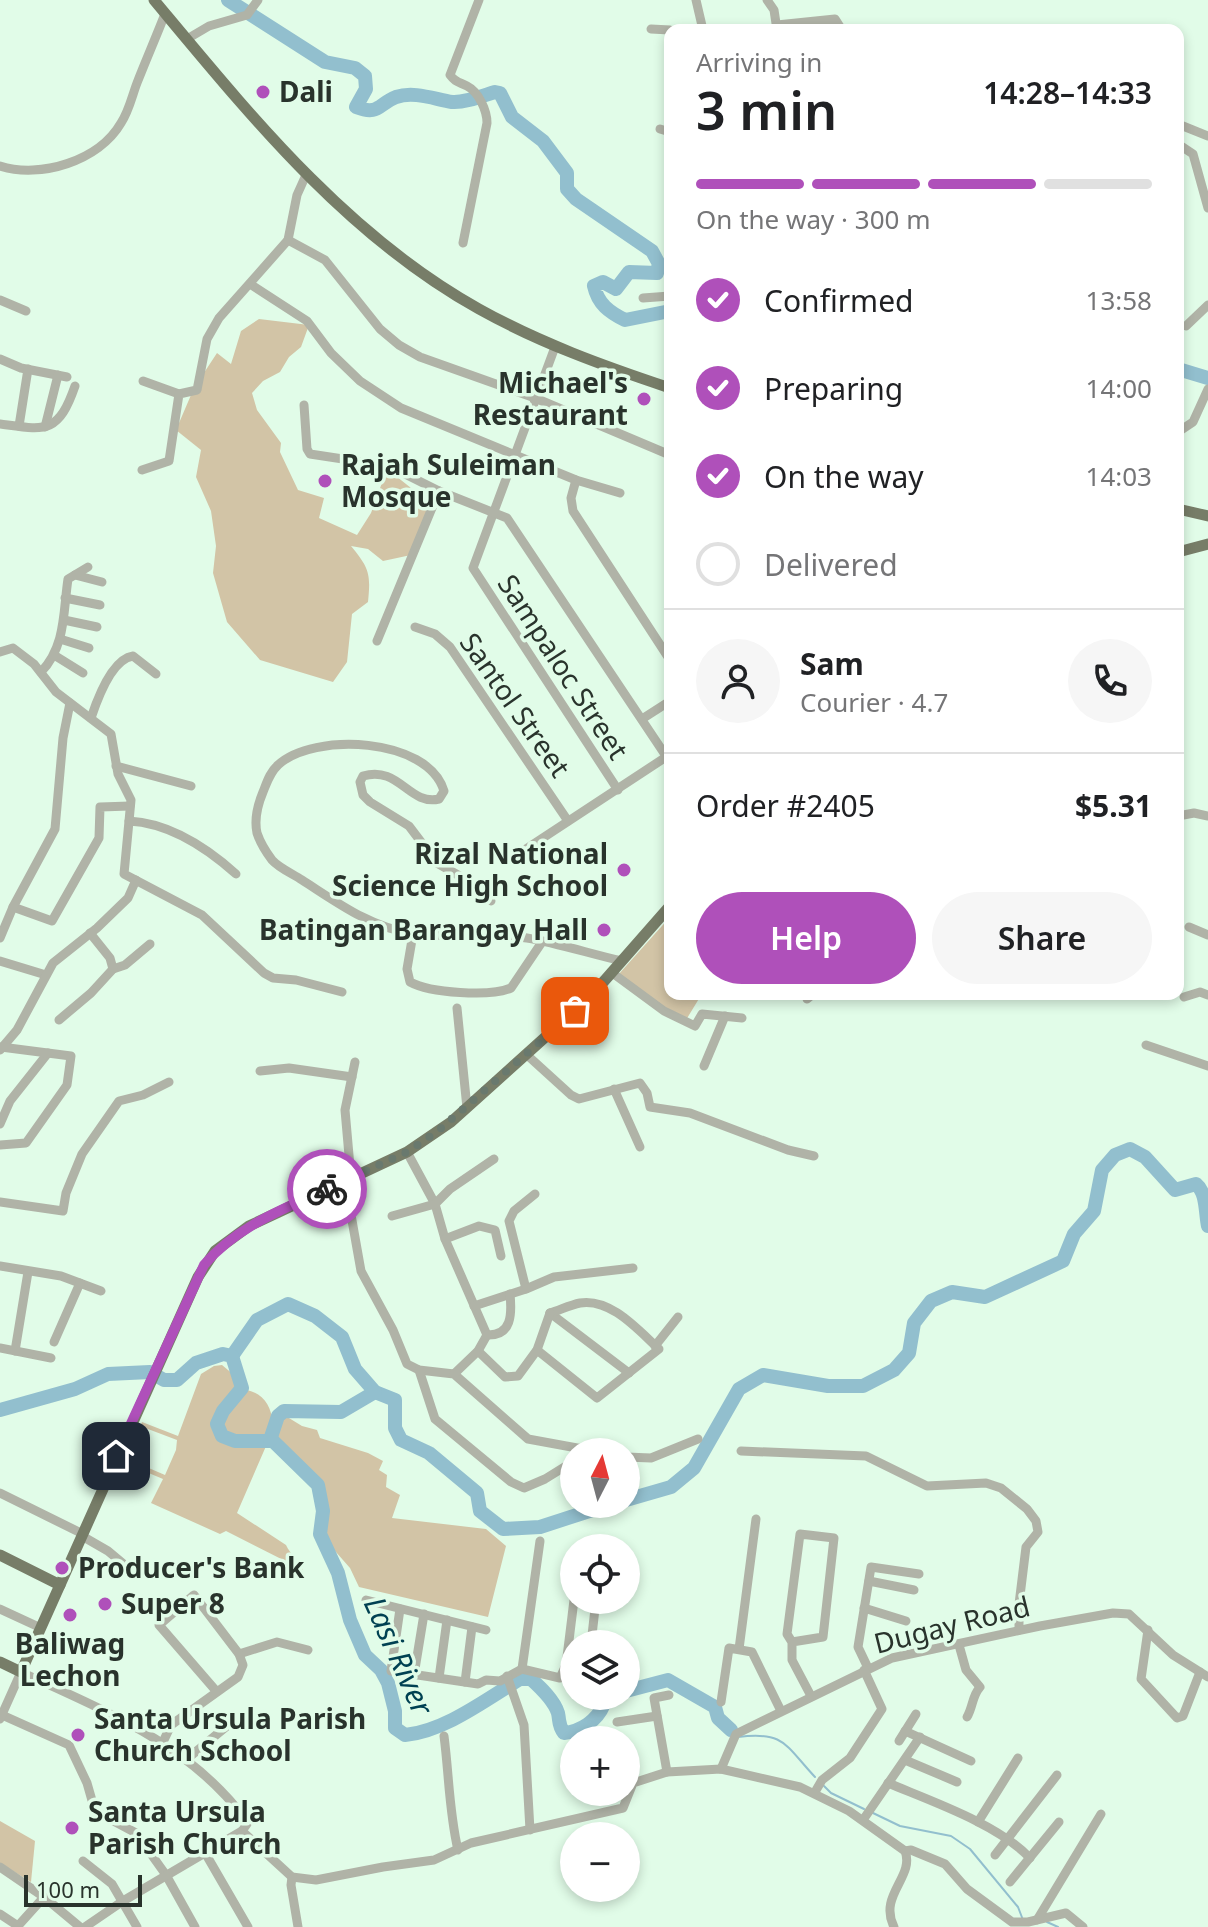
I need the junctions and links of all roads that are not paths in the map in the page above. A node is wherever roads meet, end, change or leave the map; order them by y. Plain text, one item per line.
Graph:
1 (154, 0) edge
2 (479, 0) edge
3 (696, 0) edge
4 (767, 0) edge
5 (254, 5) edge
6 (165, 14) junction
7 (702, 24) edge
8 (775, 24) edge
9 (802, 24) edge
10 (838, 24) edge
11 (651, 29) dead end
12 (664, 30) edge
13 (187, 39) junction
14 (1184, 126) edge
15 (1208, 136) edge
16 (1184, 148) edge
17 (0, 166) edge
18 (1208, 167) edge
19 (306, 175) junction
20 (1201, 180) junction
21 (1208, 208) edge
22 (288, 240) junction
23 (463, 243) dead end
24 (250, 284) junction
25 (664, 296) edge
26 (643, 298) dead end
27 (0, 300) edge
28 (1207, 307) edge
29 (26, 311) dead end
30 (1186, 326) dead end
31 (555, 347) junction
32 (1, 359) edge
33 (28, 369) junction
34 (0, 371) edge
35 (143, 381) dead end
36 (75, 386) dead end
37 (664, 386) edge
38 (1208, 389) edge
39 (179, 394) junction
40 (535, 398) junction
41 (304, 405) dead end
42 (0, 424) edge
43 (19, 426) junction
44 (45, 427) junction
45 (1184, 428) edge
46 (664, 452) edge
47 (514, 455) junction
48 (142, 470) dead end
49 (576, 480) junction
50 (439, 491) junction
51 (620, 493) dead end
52 (1184, 510) edge
53 (494, 514) junction
54 (1208, 516) edge
55 (1208, 544) edge
56 (1184, 550) edge
57 (88, 567) dead end
58 (75, 575) junction
59 (102, 582) dead end
60 (65, 598) junction
61 (100, 605) dead end
62 (64, 620) junction
63 (97, 627) dead end
64 (415, 627) dead end
65 (60, 639) junction
66 (377, 641) dead end
67 (89, 648) dead end
68 (664, 651) edge
69 (0, 652) edge
70 (54, 655) junction
71 (41, 672) junction
72 (83, 673) dead end
73 (156, 674) dead end
74 (70, 703) junction
75 (664, 705) edge
76 (91, 718) junction
77 (642, 719) junction
78 (664, 754) edge
79 (664, 762) edge
80 (116, 766) junction
81 (191, 786) dead end
82 (618, 790) junction
83 (130, 806) junction
84 (1184, 815) edge
85 (1208, 816) edge
86 (129, 821) junction
87 (568, 821) junction
88 (526, 849) dead end
89 (236, 874) dead end
90 (136, 880) junction
91 (491, 901) dead end
92 (13, 907) junction
93 (664, 913) edge
94 (1189, 927) dead end
95 (90, 933) junction
96 (413, 934) junction
97 (1208, 935) edge
98 (0, 938) edge
99 (542, 942) junction
100 (150, 944) dead end
101 (0, 961) edge
102 (622, 961) junction
103 (113, 969) junction
104 (611, 972) junction
105 (46, 975) junction
106 (342, 992) dead end
107 (1208, 995) edge
108 (1184, 997) dead end
109 (457, 1008) dead end
110 (725, 1016) junction
111 (742, 1018) dead end
112 (59, 1020) dead end
113 (1146, 1045) dead end
114 (1, 1048) edge
115 (48, 1053) junction
116 (527, 1055) junction
117 (355, 1062) dead end
118 (704, 1066) dead end
119 (1208, 1066) edge
120 (260, 1071) dead end
121 (352, 1077) junction
122 (169, 1082) dead end
123 (614, 1089) junction
124 (467, 1108) junction
125 (0, 1124) edge
126 (0, 1145) edge
127 (640, 1147) dead end
128 (407, 1152) junction
129 (814, 1156) dead end
130 (494, 1159) dead end
131 (348, 1180) junction
132 (535, 1194) dead end
133 (0, 1202) edge
134 (435, 1204) junction
135 (392, 1216) dead end
136 (445, 1239) junction
137 (501, 1256) dead end
138 (0, 1266) edge
139 (633, 1268) dead end
140 (28, 1272) junction
141 (80, 1283) junction
142 (526, 1289) junction
143 (101, 1291) dead end
144 (510, 1294) junction
145 (474, 1306) junction
146 (550, 1313) junction
147 (678, 1317) dead end
148 (487, 1335) junction
149 (54, 1342) dead end
150 (655, 1346) junction
151 (0, 1348) edge
152 (537, 1350) junction
153 (15, 1351) junction
154 (478, 1351) junction
155 (51, 1358) dead end
156 (419, 1370) junction
157 (629, 1373) junction
158 (454, 1374) junction
159 (698, 1439) dead end
160 (560, 1446) edge
161 (741, 1451) dead end
162 (640, 1458) edge
163 (560, 1469) edge
164 (0, 1493) edge
165 (756, 1519) dead end
166 (82, 1535) junction
167 (540, 1541) dead end
168 (0, 1555) edge
169 (133, 1572) dead end
170 (919, 1574) dead end
171 (869, 1581) junction
172 (60, 1585) junction
173 (914, 1590) dead end
174 (366, 1600) dead end
175 (864, 1608) junction
176 (0, 1609) edge
177 (400, 1609) junction
178 (424, 1614) junction
179 (447, 1620) junction
180 (906, 1621) dead end
181 (472, 1627) junction
182 (41, 1628) junction
183 (486, 1630) dead end
184 (1019, 1630) junction
185 (1148, 1630) junction
186 (792, 1642) junction
187 (959, 1645) junction
188 (739, 1649) junction
189 (308, 1650) dead end
190 (239, 1654) junction
191 (0, 1662) edge
192 (522, 1669) junction
193 (866, 1669) junction
194 (21, 1672) junction
195 (1204, 1674) edge
196 (414, 1675) junction
197 (508, 1677) junction
198 (439, 1678) junction
199 (560, 1678) edge
200 (465, 1682) junction
201 (217, 1692) junction
202 (669, 1695) dead end
203 (811, 1696) junction
204 (721, 1702) dead end
205 (781, 1711) junction
206 (916, 1714) dead end
207 (1, 1716) edge
208 (657, 1716) junction
209 (967, 1717) dead end
210 (617, 1722) dead end
211 (227, 1726) dead end
212 (905, 1731) junction
213 (444, 1736) dead end
214 (920, 1737) junction
215 (899, 1741) dead end
216 (163, 1742) junction
217 (1018, 1758) dead end
218 (187, 1759) junction
219 (905, 1760) junction
220 (971, 1761) dead end
221 (721, 1769) junction
222 (667, 1772) junction
223 (1057, 1775) dead end
224 (957, 1782) dead end
225 (888, 1783) junction
226 (815, 1792) junction
227 (1101, 1814) dead end
228 (863, 1820) junction
229 (978, 1822) junction
230 (1059, 1822) dead end
231 (244, 1827) junction
232 (530, 1830) junction
233 (1007, 1840) junction
234 (458, 1850) junction
235 (204, 1851) junction
236 (905, 1851) junction
237 (995, 1855) dead end
238 (1030, 1858) junction
239 (83, 1861) dead end
240 (0, 1867) edge
241 (166, 1875) junction
242 (292, 1877) junction
243 (1010, 1882) dead end
244 (44, 1897) junction
245 (123, 1901) junction
246 (0, 1914) edge
247 (1028, 1922) junction
248 (17, 1926) edge
249 (83, 1927) edge
250 (137, 1927) edge
251 (195, 1927) edge
252 (248, 1927) edge
253 (298, 1927) edge
254 (894, 1927) edge
255 (1083, 1927) edge

1 - 6 main road
2 - 23 street
3 - 7 street
4 - 8 street
5 - 13 street
6 - 13 main road
6 - 17 street
9 - 10 street
11 - 12 street
13 - 19 main road
14 - 15 street
16 - 20 street
18 - 20 street
19 - 22 street
19 - 31 main road
20 - 21 street
22 - 24 street
22 - 40 street
24 - 39 street
24 - 47 street
25 - 26 street
27 - 29 street
28 - 30 street
31 - 37 main road
31 - 40 street
32 - 33 street
32 - 34 street
33 - 43 street
33 - 44 street
35 - 39 street
36 - 44 street
38 - 45 street
39 - 48 street
40 - 46 street
40 - 47 street
41 - 50 street
42 - 43 street
43 - 44 street
47 - 49 street
47 - 53 street
49 - 51 street
49 - 68 street
50 - 53 street
50 - 66 street
52 - 54 main road
53 - 77 street
53 - 82 street, Sampaloc Street
55 - 56 main road
57 - 58 street
58 - 59 street
58 - 60 street
60 - 61 street
60 - 62 street
62 - 63 street
62 - 65 street
64 - 87 street, Santol Street
65 - 67 street
65 - 70 street
69 - 71 street
70 - 71 street
70 - 72 street
71 - 74 street
73 - 76 street
74 - 76 street
74 - 92 street
75 - 77 street
76 - 80 street
77 - 78 street
79 - 82 street
80 - 81 street
80 - 83 street
82 - 87 street
83 - 86 street
83 - 92 street
84 - 85 street
86 - 89 street
86 - 90 street
87 - 88 street
90 - 95 street
90 - 106 street
91 - 96 street
92 - 98 street
93 - 102 main road
94 - 97 street
95 - 103 street
95 - 105 street
96 - 99 street
96 - 99 street
99 - 102 street
100 - 103 street
101 - 105 street
102 - 104 main road
103 - 112 street
104 - 110 street
104 - 116 main road
105 - 114 street
107 - 108 street
109 - 124 street
110 - 111 street
110 - 118 street
113 - 119 street
114 - 115 street
115 - 125 street
115 - 126 street
116 - 123 street
116 - 124 main road
117 - 121 street
120 - 121 street
121 - 131 street
122 - 133 street
123 - 127 street
123 - 129 street
124 - 128 main road
128 - 131 main road
128 - 134 street
130 - 134 street
131 - 156 street
131 - 166 main road
132 - 142 street
134 - 135 street
134 - 136 street
136 - 137 street
136 - 145 street
138 - 140 street
139 - 142 street
140 - 141 street
140 - 153 street
141 - 143 street
141 - 149 street
142 - 144 street
144 - 145 street
144 - 148 street
145 - 148 street
146 - 150 street
146 - 152 street
146 - 157 street
147 - 150 street
148 - 154 street
150 - 157 street
151 - 153 street
152 - 154 street
152 - 157 street
153 - 155 street
154 - 158 street
156 - 158 street
156 - 163 street
158 - 160 street
159 - 162 street
161 - 184 street
164 - 166 street
165 - 188 street
166 - 169 street
166 - 172 main road
167 - 192 street
168 - 172 main road
170 - 171 street
171 - 173 street
171 - 175 street
172 - 182 main road
174 - 177 street
175 - 180 street
175 - 193 street
176 - 182 street
177 - 178 street
177 - 196 street
178 - 179 street
178 - 196 street
179 - 181 street
179 - 198 street
181 - 183 street
181 - 200 street
182 - 194 main road
184 - 185 street, Dugay Road
184 - 187 street, Dugay Road
185 - 195 street, Dugay Road
185 - 195 street
186 - 186 street
186 - 203 street
187 - 193 street, Dugay Road
187 - 209 street
188 - 204 street
188 - 205 street
189 - 190 street
190 - 201 street
190 - 201 street
191 - 194 main road
192 - 197 street
192 - 199 street
193 - 203 street, Dugay Road
193 - 226 street
194 - 207 street
194 - 216 street
196 - 198 street
197 - 200 street
197 - 232 street
198 - 200 street
201 - 216 street
202 - 208 street
203 - 205 street, Dugay Road
205 - 221 street, Dugay Road
206 - 212 street
207 - 241 street
208 - 210 street
208 - 222 street
211 - 218 street
212 - 214 street
212 - 215 street
213 - 234 street
214 - 219 street
214 - 220 street
216 - 218 street
217 - 229 street
218 - 231 street
219 - 224 street
219 - 225 street
221 - 222 street
221 - 226 street
222 - 232 street
223 - 233 street
225 - 228 street
225 - 229 street
226 - 228 street
227 - 247 street
228 - 236 street
229 - 233 street
230 - 238 street
231 - 235 street
231 - 242 street
232 - 234 street
233 - 237 street
233 - 238 street
234 - 242 street
235 - 241 street
235 - 252 street
236 - 247 street
236 - 254 street
238 - 243 street
239 - 245 street
240 - 244 street
241 - 245 street
241 - 251 street
242 - 253 street
244 - 248 street
244 - 249 street
245 - 249 street
245 - 250 street
246 - 248 street
247 - 255 street

